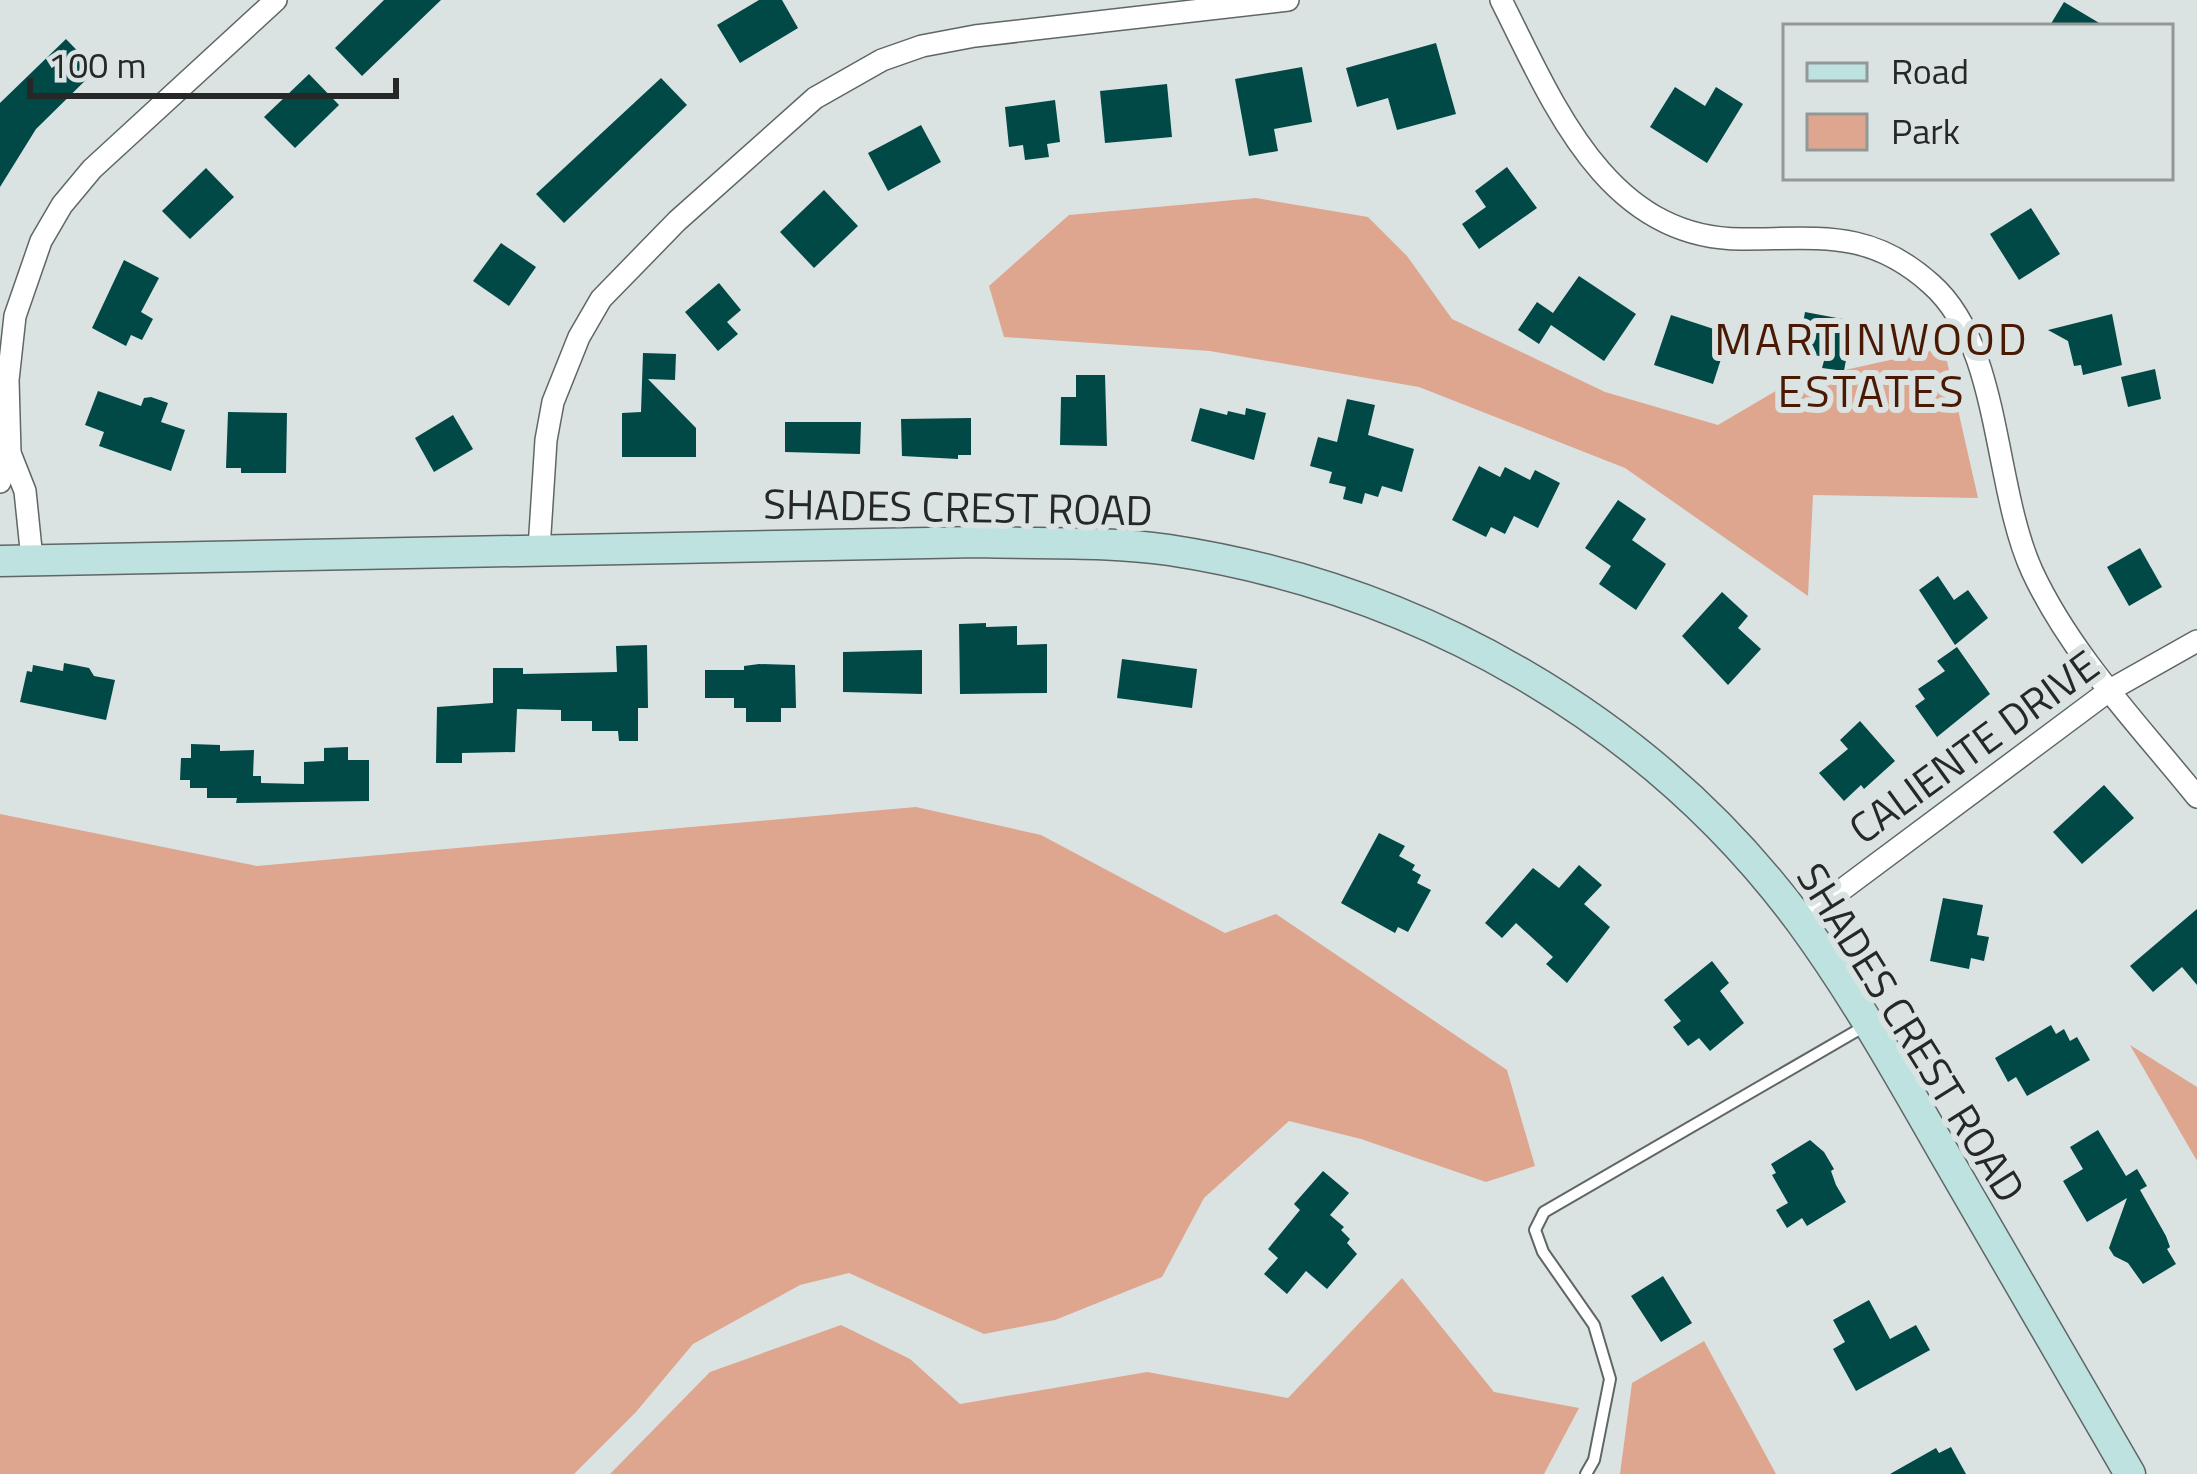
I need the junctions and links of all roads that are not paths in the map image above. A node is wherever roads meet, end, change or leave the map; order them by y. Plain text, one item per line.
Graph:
1 (276, 0) edge
2 (1288, 0) edge
3 (1501, 0) edge
4 (10, 452) junction
5 (0, 482) edge
6 (539, 549) junction
7 (32, 560) junction
8 (0, 561) edge
9 (2197, 641) edge
10 (2110, 690) junction
11 (2197, 797) edge
12 (1801, 922) junction
13 (1868, 1025) junction
14 (1586, 1474) edge
15 (2130, 1474) edge

1 - 4 street
2 - 6 street
3 - 10 street
4 - 5 street
4 - 7 street
6 - 7 street, SHADES CREST ROAD
6 - 12 street, SHADES CREST ROAD
7 - 8 street, SHADES CREST ROAD
9 - 10 street, CALIENTE DRIVE
10 - 11 street
10 - 12 street, CALIENTE DRIVE
12 - 13 street, SHADES CREST ROAD
13 - 14 lane
13 - 15 street, SHADES CREST ROAD

